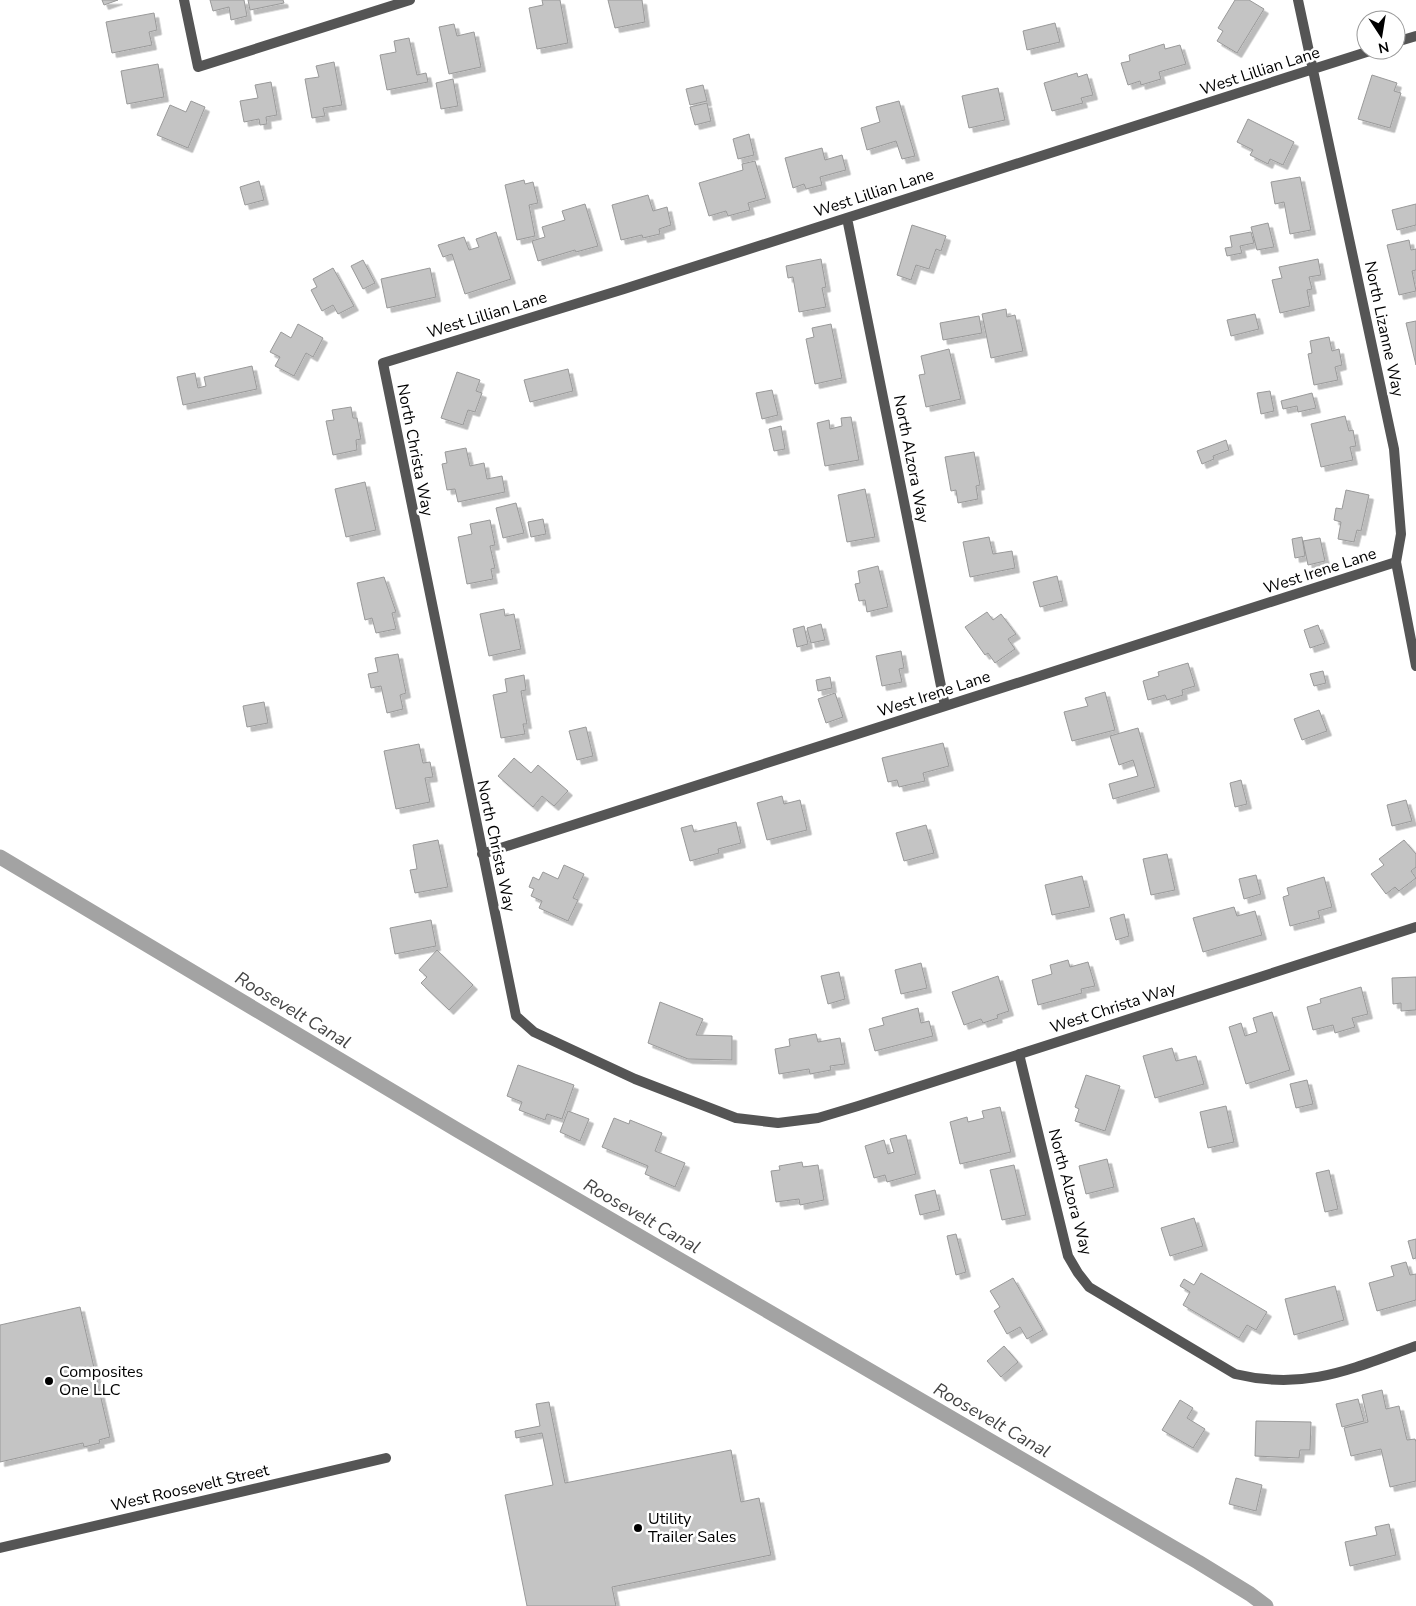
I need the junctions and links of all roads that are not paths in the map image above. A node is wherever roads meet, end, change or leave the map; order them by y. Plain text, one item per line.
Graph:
1 (184, 0) edge
2 (410, 0) edge
3 (1298, 0) edge
4 (1356, 56) edge
5 (1314, 70) junction
6 (847, 218) junction
7 (382, 363) joint
8 (1396, 562) junction
9 (1416, 666) edge
10 (945, 706) junction
11 (482, 854) junction
12 (1416, 927) edge
13 (1019, 1054) junction
14 (818, 1118) joint
15 (1416, 1346) edge
16 (386, 1458) dead end
17 (0, 1548) edge

1 - 2 street
3 - 5 street, North Lizanne Way
4 - 5 street, West Lillian Lane
5 - 6 street, West Lillian Lane
5 - 8 street, North Lizanne Way
6 - 7 street, West Lillian Lane
6 - 10 street, North Alzora Way
7 - 11 street, North Christa Way
8 - 9 street, North Lizanne Way
8 - 10 street, West Irene Lane
10 - 11 street, West Irene Lane
11 - 14 street, North Christa Way
12 - 13 street, West Christa Way
13 - 14 street, West Christa Way
13 - 15 street, North Alzora Way
16 - 17 street, West Roosevelt Street

